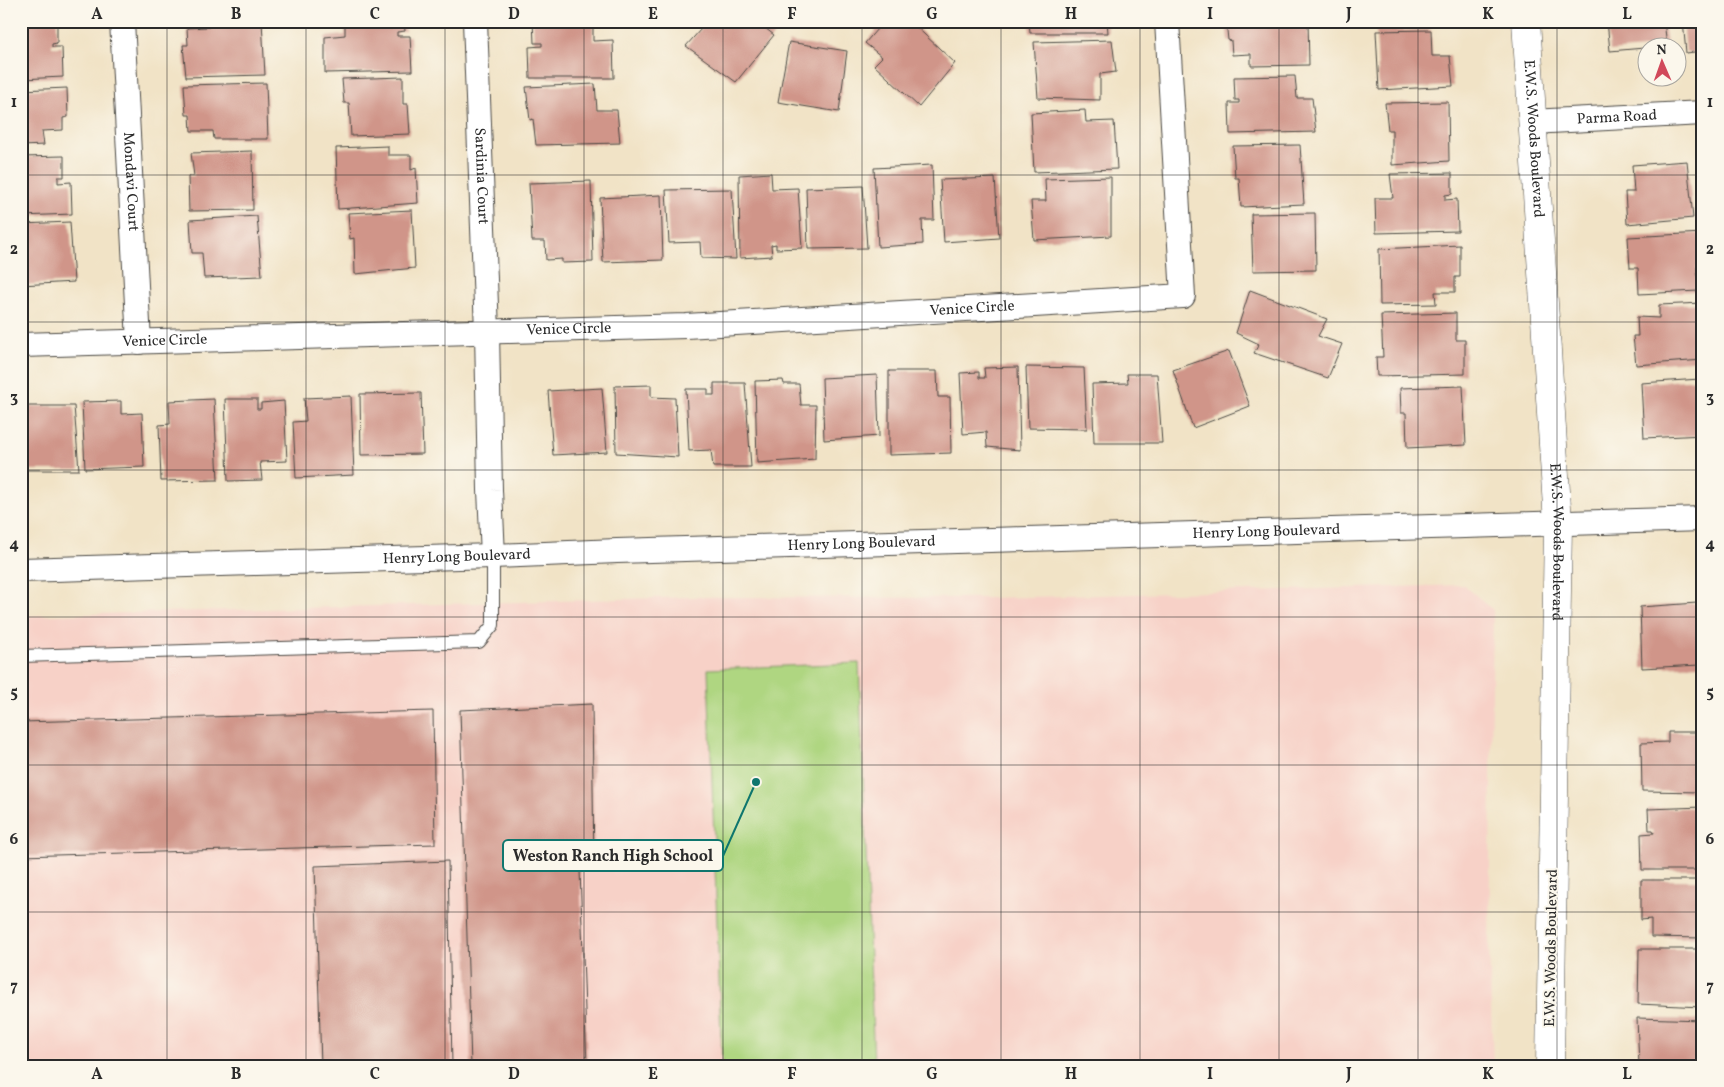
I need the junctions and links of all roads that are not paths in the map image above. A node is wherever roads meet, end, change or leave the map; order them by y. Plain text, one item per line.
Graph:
1 (122, 21) edge
2 (475, 21) edge
3 (1167, 21) edge
4 (1526, 21) edge
5 (1703, 113) edge
6 (1532, 122) junction
7 (487, 331) junction
8 (139, 342) junction
9 (21, 345) edge
10 (1703, 519) edge
11 (1558, 523) junction
12 (493, 556) junction
13 (21, 570) edge
14 (21, 656) edge
15 (1550, 1066) edge

1 - 8 street, Mondavi Court
2 - 7 street, Sardinia Court
3 - 7 street, Venice Circle
4 - 6 street, E.W.S. Woods Boulevard
5 - 6 street, Parma Road
6 - 11 street, E.W.S. Woods Boulevard
7 - 8 street, Venice Circle
7 - 12 street
8 - 9 street, Venice Circle
10 - 11 street, Henry Long Boulevard
11 - 12 street, Henry Long Boulevard
11 - 15 street, E.W.S. Woods Boulevard
12 - 13 street, Henry Long Boulevard
12 - 14 lane

